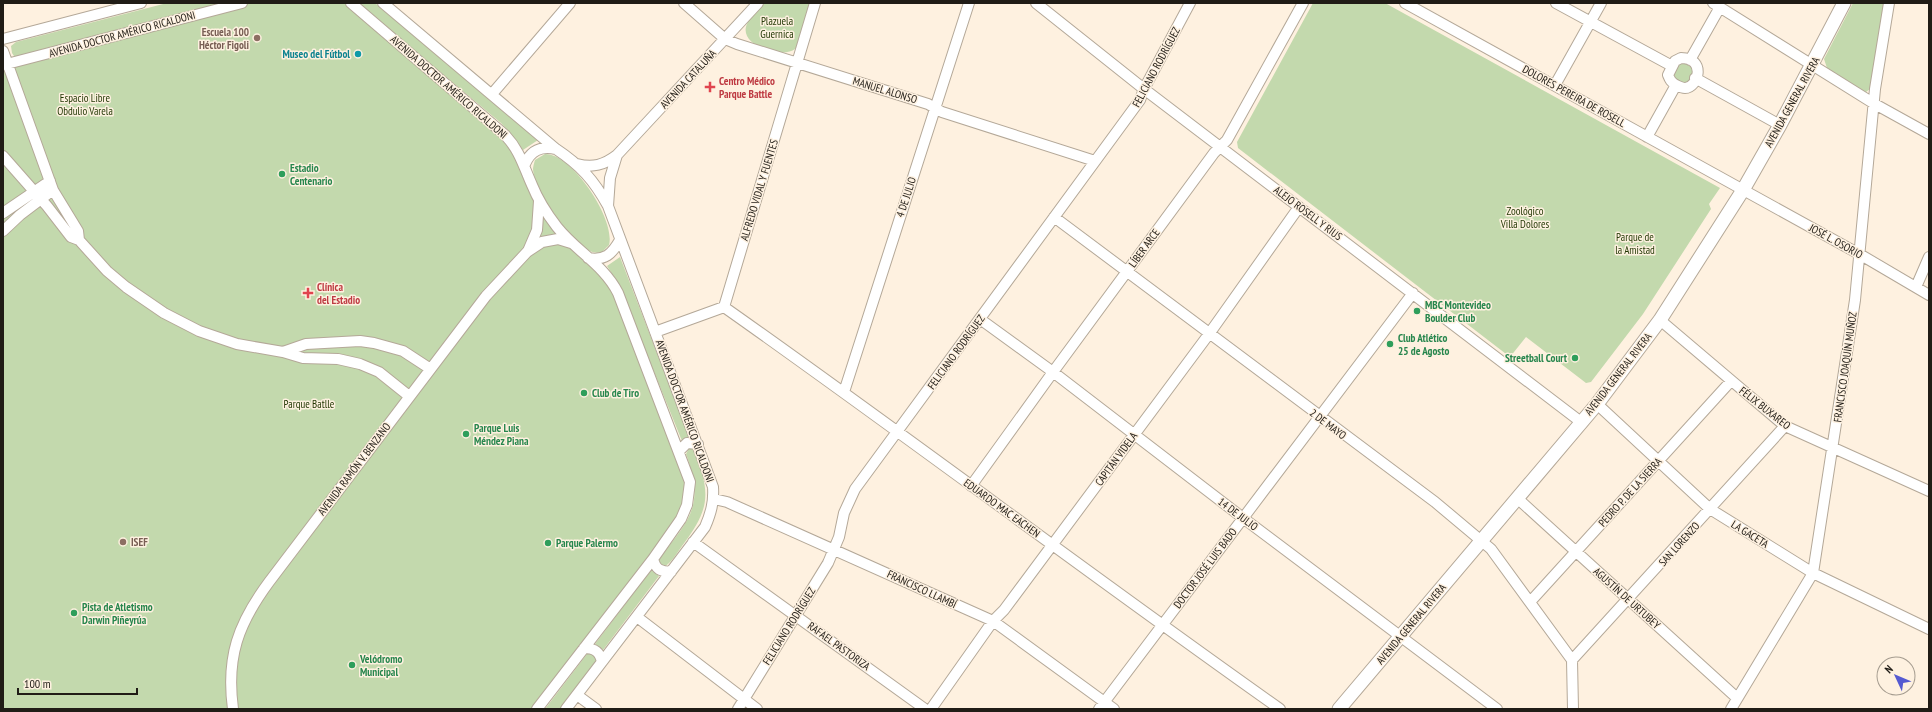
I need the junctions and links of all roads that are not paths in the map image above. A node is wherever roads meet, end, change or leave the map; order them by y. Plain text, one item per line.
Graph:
1 (141, 3) edge
2 (242, 3) edge
3 (351, 3) edge
4 (383, 3) edge
5 (570, 3) edge
6 (684, 3) edge
7 (758, 3) edge
8 (815, 3) edge
9 (969, 3) edge
10 (1036, 3) edge
11 (1303, 3) edge
12 (1405, 3) edge
13 (1556, 3) edge
14 (1601, 3) edge
15 (1844, 3) edge
16 (1889, 3) edge
17 (1187, 5) edge
18 (1716, 5) edge
19 (1590, 22) junction
20 (3, 39) edge
21 (725, 39) junction
22 (3, 51) edge
23 (1690, 60) junction
24 (797, 63) junction
25 (1673, 64) junction
26 (5, 65) edge
27 (1812, 65) junction
28 (1695, 78) junction
29 (1555, 85) junction
30 (1676, 85) junction
31 (1144, 89) junction
32 (492, 94) junction
33 (1873, 103) junction
34 (934, 107) junction
35 (1780, 125) junction
36 (1929, 134) edge
37 (1647, 137) junction
38 (1220, 147) junction
39 (556, 149) junction
40 (618, 155) junction
41 (3, 156) edge
42 (1095, 161) junction
43 (525, 164) junction
44 (577, 164) junction
45 (51, 186) junction
46 (1743, 190) junction
47 (33, 191) junction
48 (41, 199) junction
49 (539, 201) junction
50 (608, 206) junction
51 (1299, 207) junction
52 (3, 213) edge
53 (1054, 217) junction
54 (3, 231) edge
55 (79, 240) junction
56 (620, 240) junction
57 (572, 243) junction
58 (527, 252) junction
59 (1861, 254) junction
60 (1929, 257) edge
61 (588, 258) junction
62 (1127, 271) junction
63 (1916, 287) junction
64 (1413, 293) junction
65 (1929, 295) edge
66 (724, 307) junction
67 (980, 319) junction
68 (1660, 320) junction
69 (655, 332) junction
70 (1209, 334) junction
71 (283, 352) junction
72 (429, 368) junction
73 (1053, 372) junction
74 (1731, 381) junction
75 (844, 392) junction
76 (409, 396) junction
77 (1597, 404) junction
78 (1319, 417) junction
79 (1581, 422) junction
80 (1785, 426) junction
81 (897, 432) junction
82 (1134, 434) junction
83 (698, 444) junction
84 (1834, 447) junction
85 (679, 451) junction
86 (1658, 461) junction
87 (971, 486) junction
88 (1929, 490) edge
89 (1517, 498) junction
90 (714, 499) junction
91 (1710, 509) junction
92 (1243, 518) junction
93 (1481, 540) junction
94 (693, 542) junction
95 (1052, 545) junction
96 (835, 549) junction
97 (1576, 552) junction
98 (653, 559) junction
99 (671, 572) junction
100 (1813, 573) junction
101 (1629, 599) junction
102 (1530, 602) junction
103 (796, 615) junction
104 (637, 617) junction
105 (993, 621) junction
106 (1161, 625) junction
107 (1929, 629) edge
108 (1401, 636) junction
109 (584, 648) junction
110 (1572, 660) junction
111 (602, 662) junction
112 (577, 695) junction
113 (1737, 698) junction
114 (744, 700) junction
115 (233, 704) edge
116 (1101, 706) edge
117 (1572, 708) edge
118 (228, 709) edge
119 (537, 709) edge
120 (566, 709) edge
121 (596, 709) edge
122 (738, 709) edge
123 (757, 709) edge
124 (925, 709) edge
125 (931, 709) edge
126 (1114, 709) edge
127 (1280, 709) edge
128 (1339, 709) edge
129 (1497, 709) edge
130 (1731, 709) edge

1 - 20 street
2 - 26 street, AVENIDA DOCTOR AMÉRICO RICALDONI
3 - 43 street, AVENIDA DOCTOR AMÉRICO RICALDONI
4 - 32 street, AVENIDA DOCTOR AMÉRICO RICALDONI
5 - 32 street
6 - 21 street, MANUEL ALONSO
7 - 21 street, AVENIDA CATALUÑA
8 - 24 street, ALFREDO VIDAL Y FUENTES
9 - 34 street, 4 DE JULIO
10 - 31 street, ALEJO ROSELL Y RIUS
11 - 38 street, LÍBER ARCE
12 - 29 street, DOLORES PEREIRA DE ROSELL
13 - 19 street
14 - 19 street
15 - 27 main road, AVENIDA GENERAL RIVERA
16 - 33 street, FRANCISCO JOAQUÍN MUÑOZ
17 - 31 street, FELICIANO RODRÍGUEZ
18 - 23 street
18 - 27 street
19 - 25 street
19 - 29 street
21 - 24 street, MANUEL ALONSO
21 - 40 street, AVENIDA CATALUÑA
22 - 26 street
23 - 25 street
23 - 28 street
24 - 34 street, MANUEL ALONSO
24 - 66 street, ALFREDO VIDAL Y FUENTES
25 - 30 street
26 - 45 street
27 - 33 street
27 - 35 main road, AVENIDA GENERAL RIVERA
28 - 30 street
28 - 35 street
29 - 37 street, DOLORES PEREIRA DE ROSELL
30 - 37 street
31 - 38 street, ALEJO ROSELL Y RIUS
31 - 42 street, FELICIANO RODRÍGUEZ
32 - 39 street, AVENIDA DOCTOR AMÉRICO RICALDONI
33 - 36 street
33 - 59 street, FRANCISCO JOAQUÍN MUÑOZ
34 - 42 street, MANUEL ALONSO
34 - 75 street, 4 DE JULIO
35 - 46 main road, AVENIDA GENERAL RIVERA
37 - 46 street, DOLORES PEREIRA DE ROSELL
38 - 51 street, ALEJO ROSELL Y RIUS
38 - 62 street, LÍBER ARCE
39 - 43 street
39 - 44 street, AVENIDA DOCTOR AMÉRICO RICALDONI
40 - 44 street, AVENIDA CATALUÑA
40 - 50 street, AVENIDA CATALUÑA
41 - 47 street
42 - 53 street, FELICIANO RODRÍGUEZ
43 - 49 street, AVENIDA DOCTOR AMÉRICO RICALDONI
44 - 50 street, AVENIDA DOCTOR AMÉRICO RICALDONI
45 - 47 street
45 - 48 street
45 - 55 street
46 - 59 street, JOSÉ L. OSORIO
46 - 68 main road, AVENIDA GENERAL RIVERA
47 - 48 street
47 - 52 street
48 - 54 street
48 - 55 street
49 - 57 street, AVENIDA DOCTOR AMÉRICO RICALDONI
49 - 58 street, AVENIDA RAMÓN V. BENZANO
50 - 56 street, AVENIDA DOCTOR AMÉRICO RICALDONI
51 - 64 street, ALEJO ROSELL Y RIUS
51 - 70 street, CAPITÁN VIDELA
53 - 62 street, 2 DE MAYO
53 - 67 street, FELICIANO RODRÍGUEZ
55 - 71 street
56 - 61 street
56 - 69 street, AVENIDA DOCTOR AMÉRICO RICALDONI
57 - 58 street, AVENIDA RAMÓN V. BENZANO
57 - 61 street, AVENIDA DOCTOR AMÉRICO RICALDONI
58 - 72 street, AVENIDA RAMÓN V. BENZANO
59 - 63 street, JOSÉ L. OSORIO
59 - 84 street, FRANCISCO JOAQUÍN MUÑOZ
60 - 63 street
61 - 85 street, AVENIDA DOCTOR AMÉRICO RICALDONI
62 - 70 street, 2 DE MAYO
62 - 73 street, LÍBER ARCE
63 - 65 street, JOSÉ L. OSORIO
64 - 78 street, DOCTOR JOSÉ LUIS BADO
64 - 79 street, ALEJO ROSELL Y RIUS
66 - 69 street
66 - 75 street, EDUARDO MAC EACHEN
67 - 73 street, 14 DE JULIO
67 - 81 street, FELICIANO RODRÍGUEZ
68 - 74 street, FÉLIX BUXAREO
68 - 77 main road, AVENIDA GENERAL RIVERA
69 - 83 street, AVENIDA DOCTOR AMÉRICO RICALDONI
70 - 78 street, 2 DE MAYO
70 - 82 street, CAPITÁN VIDELA
71 - 72 street
71 - 76 street
72 - 76 street, AVENIDA RAMÓN V. BENZANO
73 - 82 street, 14 DE JULIO
73 - 87 street, LÍBER ARCE
74 - 80 street, FÉLIX BUXAREO
74 - 86 street, PEDRO P. DE LA SIERRA
75 - 81 street, EDUARDO MAC EACHEN
76 - 115 street, AVENIDA RAMÓN V. BENZANO
77 - 79 main road, AVENIDA GENERAL RIVERA
77 - 86 street, LA GACETA
78 - 92 street, DOCTOR JOSÉ LUIS BADO
78 - 93 street, 2 DE MAYO
79 - 89 main road, AVENIDA GENERAL RIVERA
80 - 84 street, FÉLIX BUXAREO
80 - 91 street, SAN LORENZO
81 - 87 street, EDUARDO MAC EACHEN
81 - 96 street, FELICIANO RODRÍGUEZ
82 - 92 street, 14 DE JULIO
82 - 95 street, CAPITÁN VIDELA
83 - 85 street
83 - 90 street, AVENIDA DOCTOR AMÉRICO RICALDONI
84 - 88 street, FÉLIX BUXAREO
84 - 100 street, FRANCISCO JOAQUÍN MUÑOZ
85 - 98 street, AVENIDA DOCTOR AMÉRICO RICALDONI
86 - 91 street, LA GACETA
86 - 97 street, PEDRO P. DE LA SIERRA
87 - 95 street, EDUARDO MAC EACHEN
89 - 93 main road, AVENIDA GENERAL RIVERA
89 - 97 street, AGUSTÍN DE URTUBEY
90 - 94 street, AVENIDA DOCTOR AMÉRICO RICALDONI
90 - 96 street, FRANCISCO LLAMBÍ
91 - 100 street, LA GACETA
91 - 101 street, SAN LORENZO
92 - 106 street, DOCTOR JOSÉ LUIS BADO
92 - 108 street, 14 DE JULIO
93 - 102 street, 2 DE MAYO
93 - 108 main road, AVENIDA GENERAL RIVERA
94 - 99 street, AVENIDA DOCTOR AMÉRICO RICALDONI
94 - 103 street, RAFAEL PASTORIZA
95 - 105 street, CAPITÁN VIDELA
95 - 106 street, EDUARDO MAC EACHEN
96 - 103 street, FELICIANO RODRÍGUEZ
96 - 105 street, FRANCISCO LLAMBÍ
97 - 101 street, AGUSTÍN DE URTUBEY
97 - 102 street, PEDRO P. DE LA SIERRA
98 - 99 street
98 - 109 street, AVENIDA DOCTOR AMÉRICO RICALDONI
99 - 104 street, AVENIDA DOCTOR AMÉRICO RICALDONI
100 - 107 street, LA GACETA
100 - 113 street, FRANCISCO JOAQUÍN MUÑOZ
101 - 110 street, SAN LORENZO
101 - 113 street, AGUSTÍN DE URTUBEY
102 - 110 street, 2 DE MAYO
103 - 114 street, FELICIANO RODRÍGUEZ
103 - 124 street, RAFAEL PASTORIZA
104 - 111 street, AVENIDA DOCTOR AMÉRICO RICALDONI
104 - 114 street
105 - 116 street, FRANCISCO LLAMBÍ
105 - 125 street, CAPITÁN VIDELA
106 - 116 street, DOCTOR JOSÉ LUIS BADO
106 - 127 street, EDUARDO MAC EACHEN
108 - 128 main road, AVENIDA GENERAL RIVERA
108 - 129 street, 14 DE JULIO
109 - 111 street
109 - 119 street, AVENIDA DOCTOR AMÉRICO RICALDONI
110 - 117 street
111 - 112 street, AVENIDA DOCTOR AMÉRICO RICALDONI
112 - 120 street, AVENIDA DOCTOR AMÉRICO RICALDONI
112 - 121 street
113 - 130 street, FRANCISCO JOAQUÍN MUÑOZ
114 - 122 street, FELICIANO RODRÍGUEZ
114 - 123 street
115 - 118 street
116 - 126 street, FRANCISCO LLAMBÍ

